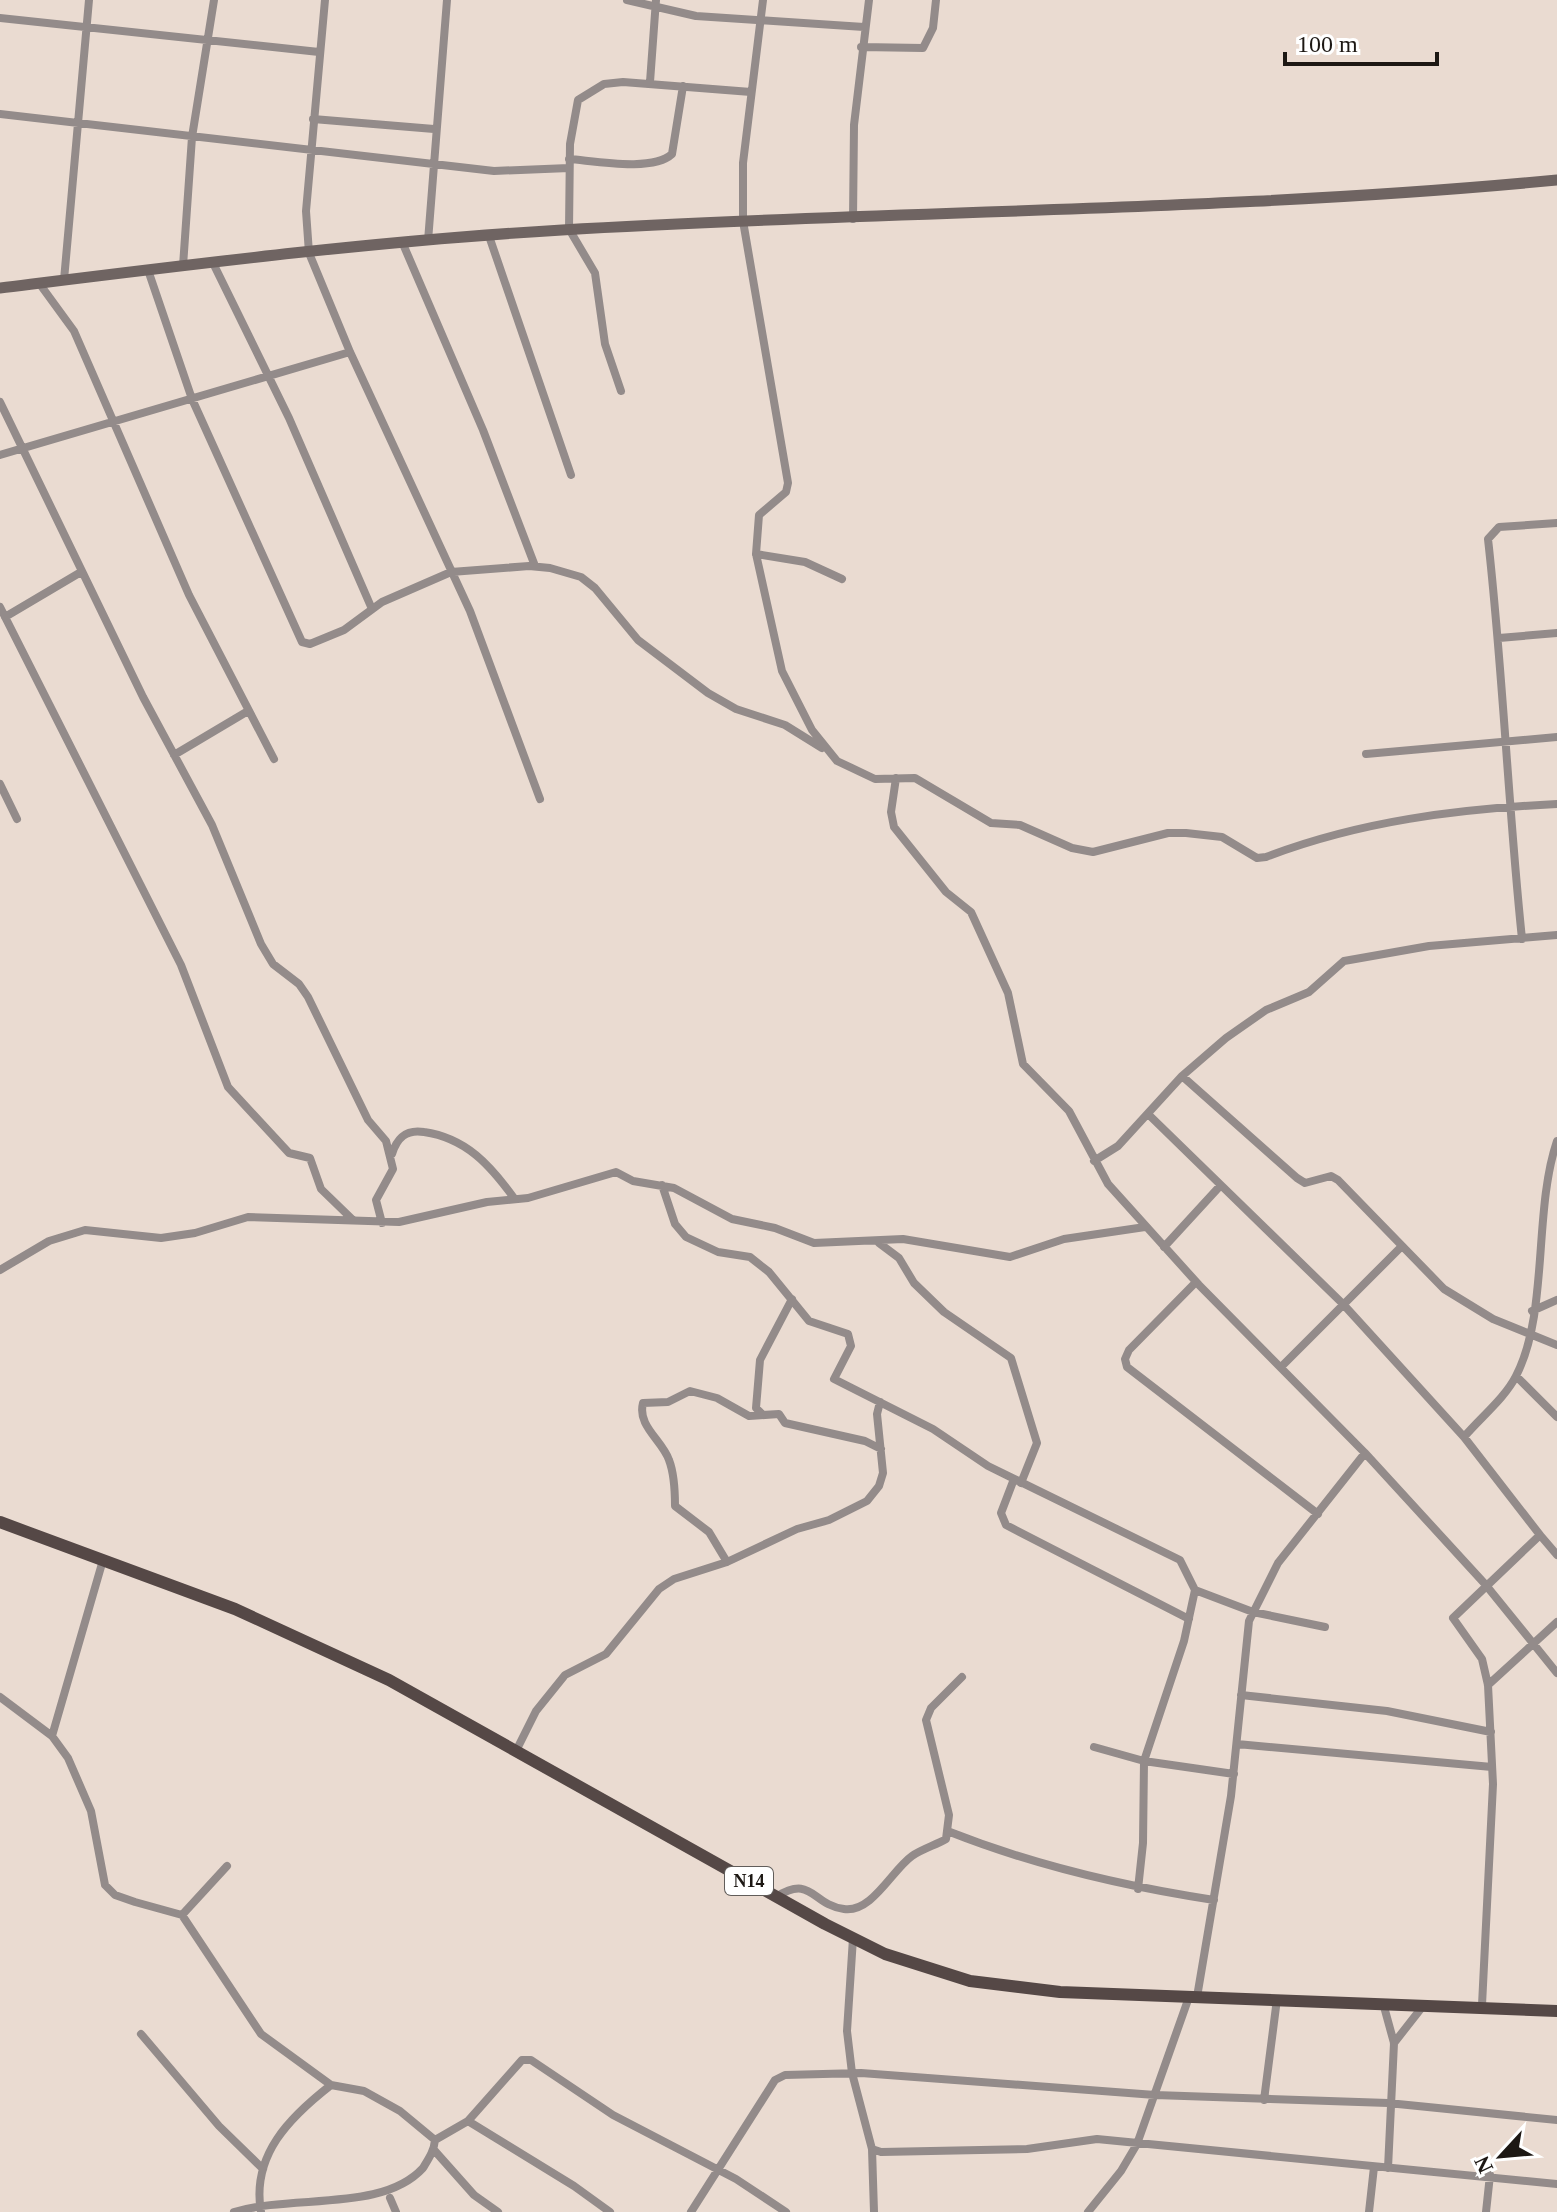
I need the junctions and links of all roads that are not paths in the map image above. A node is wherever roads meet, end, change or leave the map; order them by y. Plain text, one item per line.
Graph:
1 (89, 0) edge
2 (214, 0) edge
3 (325, 0) edge
4 (447, 0) edge
5 (627, 0) edge
6 (763, 0) edge
7 (869, 0) edge
8 (936, 0) edge
9 (656, 4) edge
10 (0, 18) edge
11 (760, 18) junction
12 (864, 27) junction
13 (86, 28) junction
14 (208, 40) junction
15 (861, 47) junction
16 (319, 52) junction
17 (650, 82) junction
18 (683, 86) junction
19 (751, 92) junction
20 (0, 114) edge
21 (313, 119) junction
22 (76, 125) junction
23 (434, 129) junction
24 (192, 137) junction
25 (311, 150) junction
26 (569, 163) junction
27 (432, 164) junction
28 (1557, 180) edge
29 (853, 219) junction
30 (743, 221) junction
31 (569, 229) junction
32 (489, 236) junction
33 (428, 241) junction
34 (403, 244) junction
35 (309, 253) junction
36 (213, 263) junction
37 (183, 266) junction
38 (148, 270) junction
39 (64, 280) junction
40 (39, 283) junction
41 (0, 288) edge
42 (350, 352) junction
43 (268, 375) junction
44 (621, 391) dead end
45 (192, 399) junction
46 (0, 402) edge
47 (113, 422) junction
48 (21, 448) junction
49 (0, 455) edge
50 (571, 475) dead end
51 (1557, 523) edge
52 (756, 554) junction
53 (535, 566) junction
54 (81, 572) junction
55 (451, 572) junction
56 (842, 579) dead end
57 (0, 607) edge
58 (372, 609) junction
59 (5, 617) junction
60 (1557, 633) edge
61 (1499, 638) junction
62 (248, 711) junction
63 (1557, 737) edge
64 (1506, 741) junction
65 (824, 750) junction
66 (1366, 754) dead end
67 (174, 755) junction
68 (274, 759) dead end
69 (896, 778) junction
70 (0, 784) edge
71 (540, 799) dead end
72 (1557, 804) edge
73 (1508, 807) junction
74 (17, 819) dead end
75 (1557, 935) edge
76 (1522, 939) junction
77 (1182, 1076) junction
78 (1148, 1114) junction
79 (1557, 1141) edge
80 (392, 1155) junction
81 (1094, 1161) junction
82 (662, 1185) junction
83 (1220, 1186) junction
84 (514, 1198) junction
85 (353, 1220) junction
86 (382, 1223) junction
87 (1145, 1227) junction
88 (879, 1243) junction
89 (1402, 1246) junction
90 (1164, 1247) junction
91 (0, 1270) edge
92 (1196, 1282) junction
93 (792, 1299) junction
94 (1557, 1300) edge
95 (1343, 1304) junction
96 (1532, 1311) junction
97 (1528, 1335) junction
98 (1557, 1345) edge
99 (1282, 1366) junction
100 (1516, 1376) junction
101 (880, 1402) junction
102 (762, 1414) junction
103 (1557, 1417) edge
104 (1464, 1437) junction
105 (881, 1449) junction
106 (1365, 1453) junction
107 (1017, 1481) junction
108 (1318, 1514) junction
109 (0, 1522) edge
110 (1540, 1535) junction
111 (1557, 1555) edge
112 (103, 1560) junction
113 (727, 1562) junction
114 (1485, 1584) junction
115 (1195, 1590) junction
116 (1253, 1612) junction
117 (1189, 1619) junction
118 (1557, 1622) edge
119 (1325, 1627) dead end
120 (1533, 1644) junction
121 (1557, 1673) edge
122 (962, 1677) dead end
123 (1488, 1685) junction
124 (1241, 1695) junction
125 (0, 1697) edge
126 (1491, 1732) junction
127 (52, 1736) junction
128 (1237, 1744) junction
129 (1094, 1747) dead end
130 (517, 1749) junction
131 (1144, 1761) junction
132 (1492, 1767) junction
133 (1234, 1774) junction
134 (950, 1832) junction
135 (227, 1866) dead end
136 (1138, 1889) junction
137 (776, 1897) junction
138 (1214, 1900) junction
139 (182, 1915) junction
140 (853, 1938) junction
141 (1193, 1997) junction
142 (1277, 1999) junction
143 (1383, 2002) junction
144 (1425, 2004) junction
145 (1482, 2005) junction
146 (1557, 2011) edge
147 (141, 2034) dead end
148 (1394, 2043) junction
149 (852, 2073) junction
150 (331, 2085) junction
151 (1155, 2095) junction
152 (1264, 2100) junction
153 (1388, 2103) junction
154 (1557, 2120) edge
155 (468, 2121) junction
156 (1137, 2144) junction
157 (434, 2145) junction
158 (872, 2149) junction
159 (1374, 2167) junction
160 (1388, 2168) junction
161 (263, 2169) junction
162 (719, 2172) junction
163 (1490, 2175) junction
164 (1557, 2184) edge
165 (390, 2198) junction
166 (260, 2208) edge
167 (234, 2212) edge
168 (396, 2212) edge
169 (498, 2212) edge
170 (610, 2212) edge
171 (691, 2212) edge
172 (786, 2212) edge
173 (874, 2212) edge
174 (1088, 2212) edge
175 (1369, 2212) edge
176 (1486, 2212) edge

1 - 13 street
2 - 14 street
3 - 16 street
4 - 23 street
5 - 9 street
6 - 11 street
7 - 12 street
8 - 15 street
9 - 11 street
9 - 17 street
10 - 13 street
11 - 12 street
11 - 19 street
12 - 15 street
13 - 14 street
13 - 22 street
14 - 16 street
14 - 24 street
15 - 29 street
16 - 21 street
17 - 18 street
17 - 26 street
18 - 19 street
18 - 26 street
19 - 30 street
20 - 22 street
21 - 23 street
21 - 25 street
22 - 24 street
22 - 39 street
23 - 27 street
24 - 25 street
24 - 37 street
25 - 27 street
25 - 35 street
26 - 27 street
26 - 31 street
27 - 33 street
28 - 29 main road
29 - 30 main road
30 - 31 main road
30 - 52 street
31 - 32 main road
31 - 44 street
32 - 33 main road
32 - 50 street
33 - 34 main road
34 - 35 main road
34 - 53 street
35 - 36 main road
35 - 42 street
36 - 37 main road
36 - 43 street
37 - 38 main road
38 - 39 main road
38 - 45 street
39 - 40 main road
40 - 41 main road
40 - 47 street
42 - 43 street
42 - 55 street
43 - 45 street
43 - 58 street
45 - 47 street
45 - 58 street
46 - 48 street
47 - 48 street
47 - 62 street
48 - 49 street
48 - 54 street
51 - 61 street
52 - 56 street
52 - 65 street
53 - 55 street
53 - 65 street
54 - 59 street
54 - 67 street
55 - 58 street
55 - 71 street
57 - 59 street
59 - 85 street
60 - 61 street
61 - 64 street
62 - 67 street
62 - 68 street
63 - 64 street
64 - 66 street
64 - 73 street
65 - 69 street
67 - 80 street
69 - 73 street
69 - 81 street
70 - 74 street
72 - 73 street
73 - 76 street
75 - 76 street
76 - 77 street
77 - 78 street
77 - 89 street
78 - 81 street
78 - 83 street
79 - 96 street
80 - 84 street
80 - 86 street
81 - 87 street
82 - 84 street
82 - 88 street
82 - 93 street
83 - 90 street
83 - 95 street
84 - 86 street
85 - 86 street
85 - 91 street
87 - 88 street
87 - 90 street
88 - 107 street
89 - 95 street
89 - 97 street
90 - 92 street
92 - 99 street
92 - 108 street
93 - 101 street
93 - 102 street
94 - 96 street
95 - 99 street
95 - 104 street
96 - 97 street
97 - 98 street
97 - 100 street
99 - 106 street
100 - 103 street
100 - 104 street
101 - 105 street
101 - 107 street
102 - 105 street
102 - 113 street
104 - 110 street
105 - 113 street
106 - 108 street
106 - 114 street
107 - 115 street
107 - 117 street
108 - 116 street
109 - 112 main road, N14
110 - 111 street
110 - 114 street
112 - 127 street
112 - 130 main road, N14
113 - 130 street
114 - 120 street
114 - 123 street
115 - 116 street
115 - 117 street
116 - 119 street
116 - 124 street
117 - 131 street
118 - 120 street
120 - 121 street
120 - 123 street
122 - 134 street
123 - 126 street
124 - 126 street
124 - 128 street
125 - 127 street
126 - 132 street
127 - 139 street
128 - 132 street
128 - 133 street
129 - 131 street
130 - 137 main road, N14
131 - 133 street
131 - 136 street
132 - 145 street
133 - 138 street
134 - 136 street
134 - 137 street
135 - 139 street
136 - 138 street
137 - 140 main road, N14
138 - 141 street
139 - 150 street
140 - 141 main road, N14
140 - 149 street
141 - 142 main road, N14
141 - 151 street
142 - 143 main road, N14
142 - 152 street
143 - 144 main road, N14
143 - 148 street
144 - 145 main road, N14
144 - 148 street
145 - 146 main road, N14
147 - 161 street
148 - 153 street
149 - 151 street
149 - 158 street
149 - 162 street
150 - 157 street
150 - 161 street
151 - 152 street
151 - 156 street
152 - 153 street
153 - 154 street
153 - 160 street
155 - 157 street
155 - 162 street
155 - 170 street
156 - 158 street
156 - 159 street
156 - 174 street
157 - 165 street
157 - 169 street
158 - 173 street
159 - 160 street
159 - 175 street
160 - 163 street
161 - 166 street
162 - 171 street
162 - 172 street
163 - 164 street
163 - 176 street
165 - 166 street
165 - 168 street
166 - 167 street

